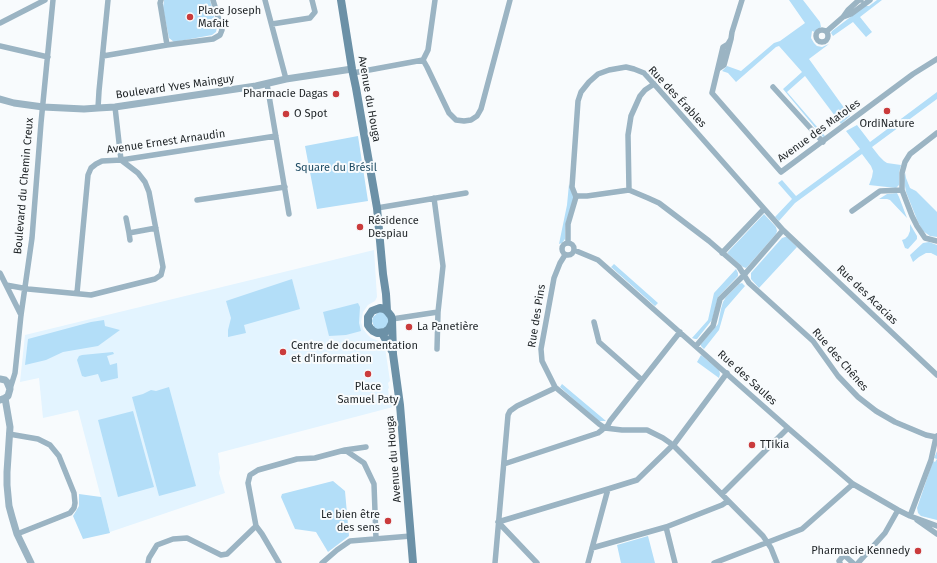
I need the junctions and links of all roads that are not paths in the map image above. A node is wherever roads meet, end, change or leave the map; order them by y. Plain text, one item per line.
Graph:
1 (45, 0) edge
2 (53, 0) edge
3 (108, 0) edge
4 (161, 0) edge
5 (213, 0) edge
6 (265, 0) edge
7 (312, 0) edge
8 (341, 0) edge
9 (435, 0) edge
10 (510, 0) edge
11 (742, 0) edge
12 (861, 0) edge
13 (870, 0) edge
14 (843, 17) junction
15 (0, 23) edge
16 (272, 24) junction
17 (827, 31) dead end
18 (167, 45) junction
19 (0, 46) edge
20 (48, 56) junction
21 (103, 56) junction
22 (423, 60) junction
23 (937, 60) edge
24 (353, 71) junction
25 (286, 79) junction
26 (267, 84) junction
27 (654, 84) junction
28 (773, 87) dead end
29 (0, 99) edge
30 (43, 107) junction
31 (115, 107) junction
32 (98, 108) junction
33 (937, 133) edge
34 (276, 136) junction
35 (823, 142) junction
36 (121, 160) junction
37 (285, 187) junction
38 (628, 190) junction
39 (902, 190) junction
40 (466, 193) dead end
41 (576, 197) junction
42 (434, 198) junction
43 (197, 200) dead end
44 (377, 208) junction
45 (764, 209) junction
46 (852, 211) dead end
47 (289, 214) dead end
48 (126, 218) dead end
49 (156, 228) junction
50 (783, 230) junction
51 (129, 233) junction
52 (130, 240) dead end
53 (937, 240) edge
54 (568, 243) junction
55 (574, 250) junction
56 (722, 253) junction
57 (565, 255) junction
58 (0, 273) edge
59 (744, 275) junction
60 (6, 285) junction
61 (25, 289) junction
62 (77, 293) junction
63 (384, 310) junction
64 (438, 312) junction
65 (21, 315) junction
66 (392, 321) junction
67 (594, 322) dead end
68 (680, 332) junction
69 (382, 333) junction
70 (696, 346) junction
71 (437, 349) dead end
72 (393, 354) junction
73 (15, 373) junction
74 (727, 373) junction
75 (937, 374) edge
76 (2, 380) edge
77 (642, 380) junction
78 (555, 387) junction
79 (10, 389) junction
80 (2, 400) edge
81 (604, 428) junction
82 (788, 428) junction
83 (9, 434) junction
84 (936, 437) edge
85 (673, 445) junction
86 (366, 447) dead end
87 (345, 450) junction
88 (504, 464) junction
89 (853, 484) junction
90 (608, 490) junction
91 (722, 494) junction
92 (728, 501) junction
93 (898, 510) junction
94 (910, 516) junction
95 (498, 522) junction
96 (256, 526) junction
97 (937, 526) edge
98 (666, 527) junction
99 (17, 534) junction
100 (937, 534) edge
101 (411, 536) junction
102 (376, 539) junction
103 (768, 542) junction
104 (592, 548) junction
105 (31, 563) edge
106 (148, 563) edge
107 (279, 563) edge
108 (322, 563) edge
109 (413, 563) edge
110 (495, 563) edge
111 (537, 563) edge
112 (588, 563) edge
113 (675, 563) edge
114 (714, 563) edge
115 (777, 563) edge
116 (840, 563) edge
117 (853, 563) edge
118 (858, 563) edge

1 - 15 street
2 - 20 street, Boulevard du Chemin Creux
3 - 21 street
4 - 18 street
5 - 18 street
6 - 16 street
7 - 16 street
8 - 24 main road, Avenue du Houga
9 - 22 street
10 - 22 street
11 - 35 street, Avenue des Matoles
12 - 14 street
13 - 14 street
14 - 17 street
16 - 25 street
18 - 21 street
19 - 20 street
20 - 30 street, Boulevard du Chemin Creux
21 - 32 street
22 - 24 street
23 - 35 street, Avenue des Matoles
24 - 25 street, Boulevard Yves Mainguy
24 - 44 main road, Avenue du Houga
25 - 26 street, Boulevard Yves Mainguy
26 - 31 street, Boulevard Yves Mainguy
26 - 34 street
27 - 38 street
27 - 41 street, Rue des Érables
27 - 45 street, Rue des Érables
28 - 35 street
29 - 30 street, Boulevard Yves Mainguy
30 - 32 street, Boulevard Yves Mainguy
30 - 61 street, Boulevard du Chemin Creux
31 - 32 street, Boulevard Yves Mainguy
31 - 36 street
33 - 39 street
34 - 36 street, Avenue Ernest Arnaudin
34 - 37 street
36 - 49 street
36 - 62 street, Avenue Ernest Arnaudin
37 - 43 street
37 - 47 street
38 - 41 street
38 - 56 street, Rue des Chênes
39 - 46 street
39 - 53 street
40 - 42 street
41 - 54 street, Rue des Érables
42 - 44 street
42 - 64 street
44 - 63 main road, Avenue du Houga
45 - 50 street, Rue des Érables
45 - 56 street
48 - 51 street
49 - 51 street
49 - 62 street
50 - 59 street
50 - 75 street, Rue des Acacias
51 - 52 street
54 - 55 street, Rue des Saules
54 - 57 street
55 - 57 street
55 - 68 street, Rue des Saules
56 - 59 street, Rue des Chênes
57 - 78 street, Rue des Pins
58 - 60 street
59 - 70 street
59 - 84 street, Rue des Chênes
60 - 61 street
60 - 65 street
61 - 62 street
61 - 65 street, Boulevard du Chemin Creux
63 - 66 main road
63 - 69 main road
64 - 66 street
64 - 71 street
65 - 73 street, Boulevard du Chemin Creux
66 - 69 main road
66 - 72 main road, Avenue du Houga
67 - 77 street
68 - 70 street, Rue des Saules
68 - 77 street
69 - 72 main road, Avenue du Houga
70 - 74 street, Rue des Saules
72 - 101 main road, Avenue du Houga
73 - 76 street
73 - 79 street, Boulevard du Chemin Creux
74 - 82 street, Rue des Saules
74 - 85 street
76 - 79 street
77 - 81 street
78 - 81 street, Rue des Pins
78 - 88 street
79 - 80 street
80 - 83 street
81 - 85 street
81 - 88 street
82 - 89 street, Rue des Saules
82 - 91 street
83 - 99 street
83 - 99 street
84 - 94 street
85 - 90 street
85 - 91 street
86 - 87 street
87 - 96 street
87 - 102 street
88 - 95 street
89 - 93 street, Rue des Saules
89 - 103 street
90 - 95 street
90 - 104 street
91 - 92 street
92 - 98 street
92 - 103 street
93 - 94 street, Rue des Saules
93 - 118 street
94 - 97 street, Rue des Saules
94 - 100 street, Rue des Saules
95 - 110 street
95 - 111 street
96 - 106 street
96 - 107 street
98 - 104 street
98 - 113 street
99 - 105 street
101 - 102 street
101 - 109 main road, Avenue du Houga
102 - 108 street
103 - 114 street
103 - 115 street
104 - 112 street
116 - 117 street

